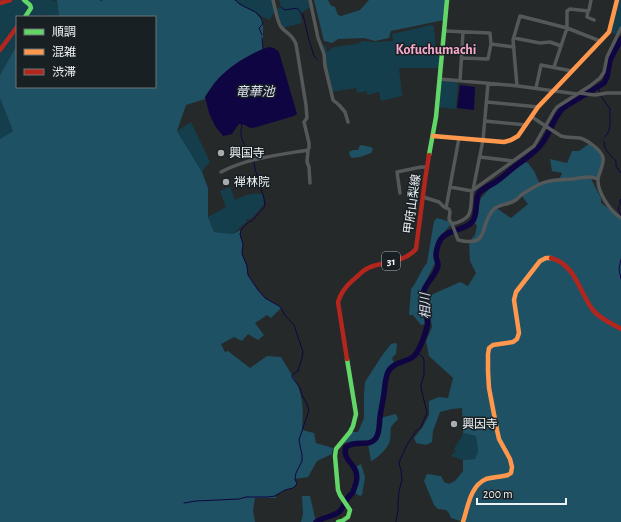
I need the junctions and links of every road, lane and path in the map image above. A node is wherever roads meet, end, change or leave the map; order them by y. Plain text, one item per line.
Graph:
1 (10, 0) edge
2 (24, 0) edge
3 (273, 0) edge
4 (310, 0) edge
5 (448, 0) edge
6 (590, 0) edge
7 (617, 0) edge
8 (0, 3) edge
9 (588, 11) junction
10 (26, 16) edge
11 (594, 20) dead end
12 (16, 28) edge
13 (567, 28) junction
14 (621, 28) edge
15 (444, 31) junction
16 (462, 32) junction
17 (609, 32) junction
18 (617, 35) junction
19 (514, 38) junction
20 (600, 41) junction
21 (491, 44) junction
22 (561, 46) junction
23 (514, 47) junction
24 (0, 50) edge
25 (462, 58) junction
26 (554, 67) junction
27 (572, 71) junction
28 (440, 79) junction
29 (460, 81) junction
30 (488, 84) junction
31 (517, 86) junction
32 (536, 88) junction
33 (554, 90) junction
34 (621, 93) edge
35 (579, 94) junction
36 (487, 102) junction
37 (538, 107) junction
38 (532, 116) junction
39 (485, 121) junction
40 (348, 122) dead end
41 (526, 125) junction
42 (546, 127) junction
43 (433, 136) junction
44 (459, 138) junction
45 (484, 140) junction
46 (308, 150) junction
47 (480, 157) junction
48 (513, 161) junction
49 (427, 167) junction
50 (221, 172) dead end
51 (598, 179) junction
52 (310, 183) dead end
53 (450, 187) junction
54 (473, 191) junction
55 (400, 193) dead end
56 (423, 197) junction
57 (446, 208) junction
58 (621, 218) edge
59 (452, 224) junction
60 (621, 329) edge
61 (338, 522) edge
62 (463, 522) edge

1 - 8 street
2 - 10 street
3 - 46 street
4 - 40 street
5 - 15 street, 甲府山梨線 / 31
6 - 9 street
7 - 17 street
9 - 11 street
9 - 13 street
12 - 24 street
13 - 19 street
13 - 20 street
13 - 22 street
14 - 18 street
15 - 16 street
15 - 28 street, 甲府山梨線 / 31
16 - 21 street
16 - 25 street
17 - 18 street
17 - 20 street
18 - 35 street
19 - 22 street
19 - 23 street
20 - 27 street
21 - 23 street
21 - 25 street
22 - 26 street
23 - 31 street
25 - 29 street
26 - 27 street
26 - 32 street
27 - 33 street
28 - 29 street
28 - 43 street, 甲府山梨線 / 31
29 - 30 street
30 - 31 street
30 - 36 street
31 - 32 street
32 - 33 street
33 - 35 street
33 - 37 street
34 - 35 street
35 - 42 street
36 - 37 street
36 - 39 street
37 - 38 street
38 - 41 street
38 - 42 street
39 - 41 street
39 - 45 street
41 - 45 street
42 - 48 street
42 - 51 street
43 - 44 street
43 - 49 street, 甲府山梨線 / 31
44 - 45 street
44 - 53 street
45 - 47 street
46 - 50 street
46 - 52 street
47 - 48 street
47 - 54 street
48 - 54 street
49 - 55 street
49 - 56 street, 甲府山梨線 / 31
51 - 58 street
51 - 59 street
53 - 54 street
53 - 57 street
54 - 59 street
56 - 57 street
56 - 61 street, 甲府山梨線 / 31
57 - 59 street
60 - 62 street

